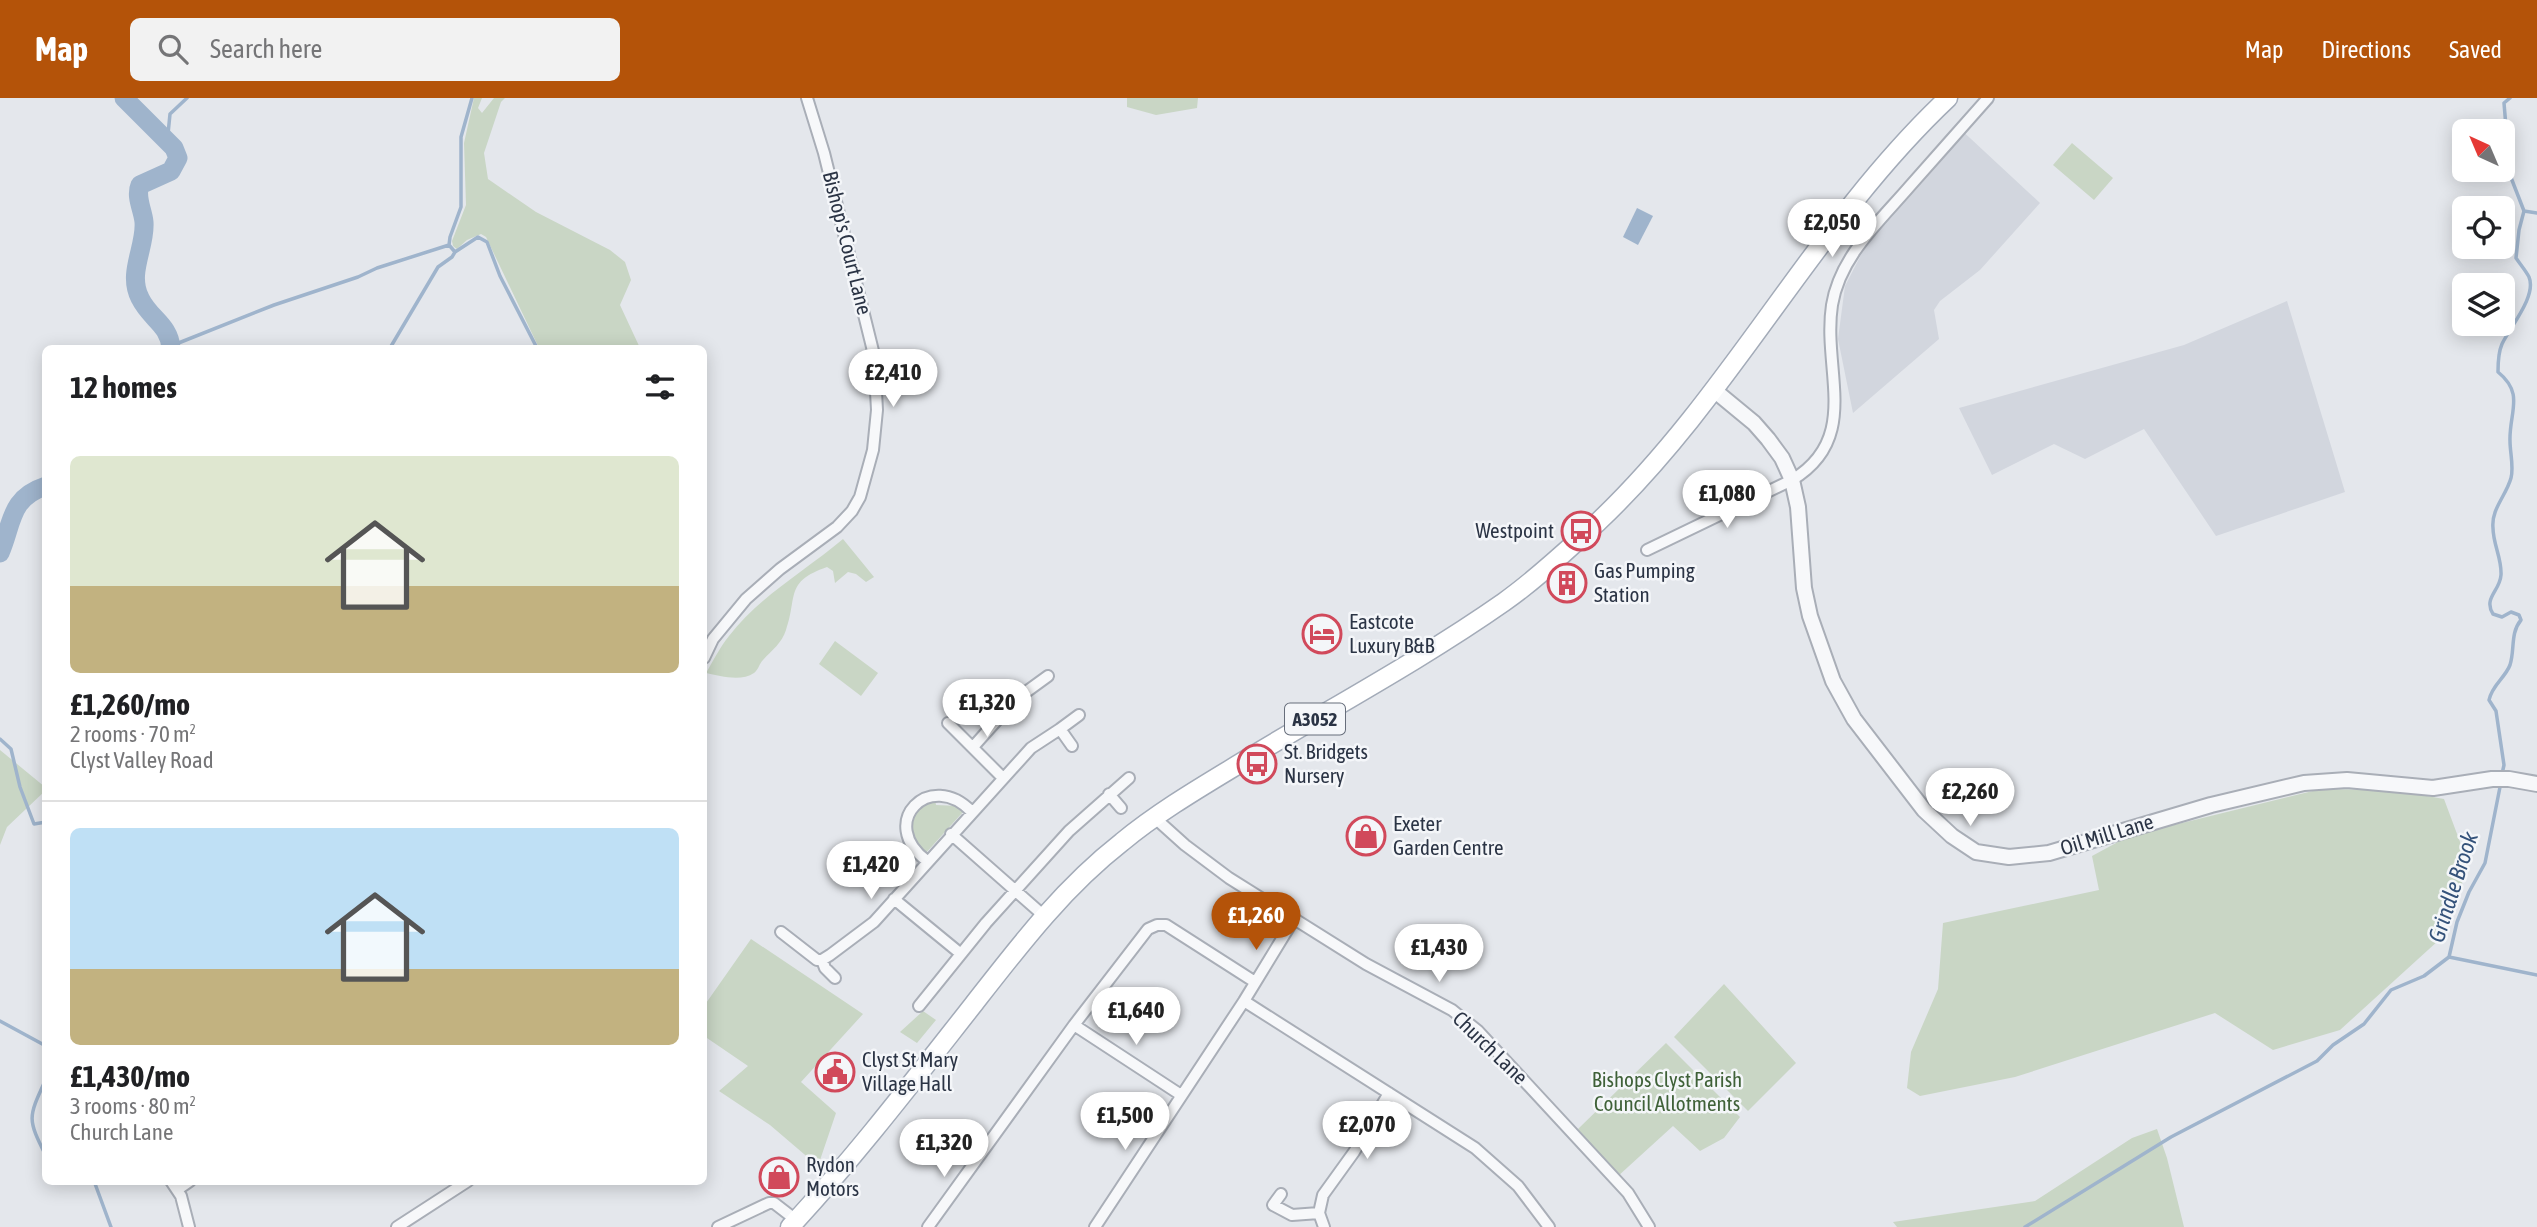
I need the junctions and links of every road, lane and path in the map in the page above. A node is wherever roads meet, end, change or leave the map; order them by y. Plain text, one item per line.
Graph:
1 (807, 98) edge
2 (1948, 98) edge
3 (1988, 98) edge
4 (1714, 390) junction
5 (1792, 480) junction
6 (1647, 550) dead end
7 (707, 652) edge
8 (1048, 676) dead end
9 (1079, 715) dead end
10 (948, 723) dead end
11 (1060, 729) junction
12 (1072, 746) dead end
13 (973, 747) junction
14 (1003, 778) junction
15 (1129, 778) dead end
16 (2537, 784) edge
17 (1109, 794) junction
18 (1121, 807) dead end
19 (972, 812) junction
20 (1155, 818) junction
21 (951, 834) junction
22 (927, 861) junction
23 (1017, 891) junction
24 (894, 899) junction
25 (1043, 915) junction
26 (1294, 919) junction
27 (781, 932) dead end
28 (961, 954) junction
29 (822, 960) junction
30 (835, 978) dead end
31 (1255, 982) junction
32 (1244, 1001) junction
33 (919, 1006) dead end
34 (1074, 1025) junction
35 (1389, 1093) junction
36 (1181, 1095) junction
37 (462, 1185) edge
38 (174, 1186) edge
39 (1281, 1194) dead end
40 (1319, 1213) junction
41 (793, 1224) edge
42 (188, 1227) edge
43 (397, 1227) edge
44 (719, 1227) edge
45 (928, 1227) edge
46 (1096, 1227) edge
47 (1324, 1227) edge
48 (1549, 1227) edge
49 (1649, 1227) edge

1 - 7 street, Bishop's Court Lane
2 - 4 main road, A3052
3 - 5 street
4 - 5 street, Oil Mill Lane
4 - 20 main road, A3052
5 - 6 street
5 - 16 street, Oil Mill Lane
8 - 13 street
9 - 11 street
10 - 13 street
11 - 12 street
11 - 14 street
13 - 14 street
14 - 19 street
15 - 17 street
17 - 18 street
17 - 23 street
19 - 21 street
19 - 22 street
20 - 25 main road, A3052
20 - 26 street, Church Lane
21 - 22 street
21 - 23 street
22 - 24 street
23 - 25 street
23 - 28 street
24 - 28 street
24 - 29 street
25 - 41 main road, A3052
26 - 31 street
26 - 49 street, Church Lane
27 - 29 street
28 - 33 street
29 - 30 street
31 - 32 street
31 - 34 street
32 - 35 street
32 - 36 street
34 - 36 street
34 - 45 street
35 - 40 street
35 - 48 street
36 - 46 street
37 - 43 street
38 - 42 street
39 - 40 street
40 - 47 street
41 - 44 street

